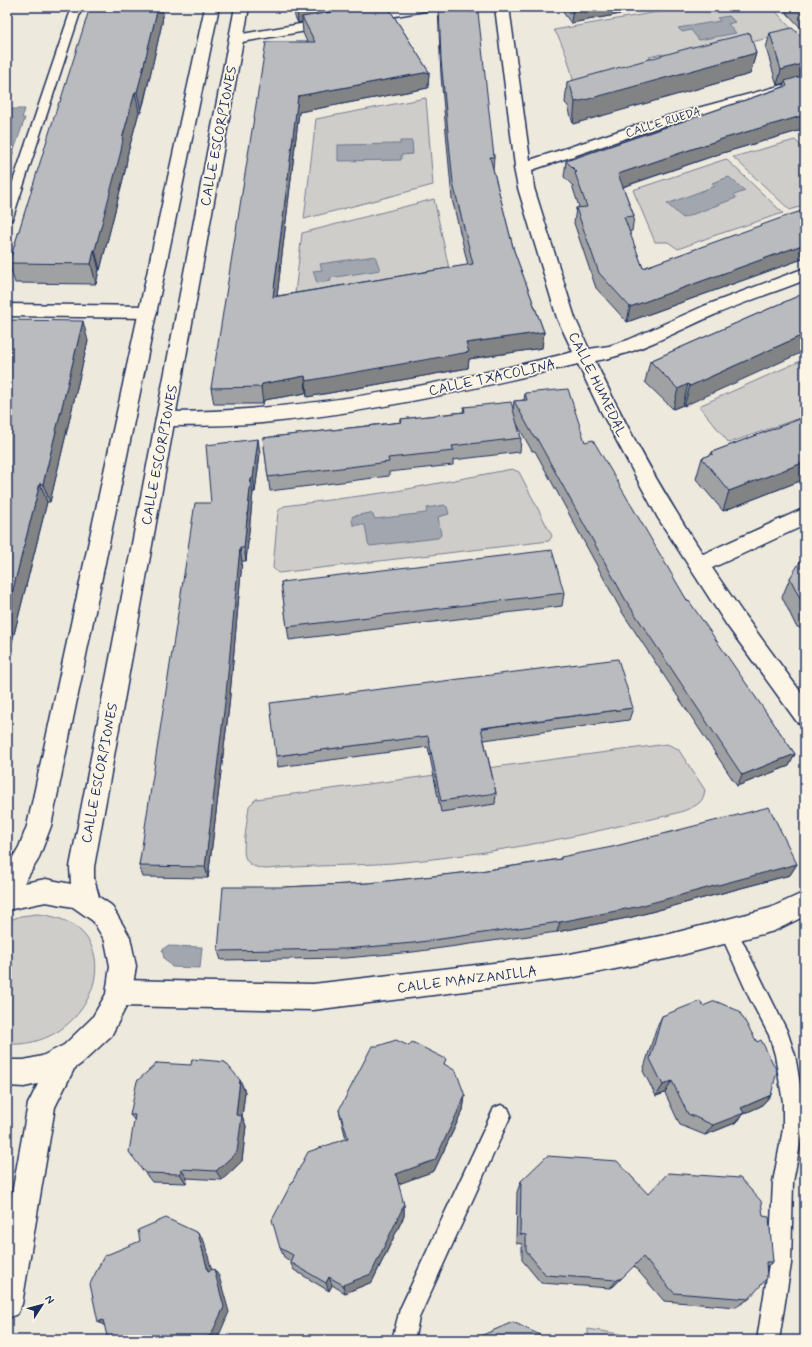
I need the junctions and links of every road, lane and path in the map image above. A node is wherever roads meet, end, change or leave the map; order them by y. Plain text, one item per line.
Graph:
1 (77, 7) edge
2 (212, 7) edge
3 (242, 7) edge
4 (425, 7) edge
5 (502, 7) edge
6 (236, 39) junction
7 (805, 82) edge
8 (522, 168) junction
9 (7, 217) edge
10 (805, 274) edge
11 (7, 310) edge
12 (148, 312) junction
13 (584, 356) junction
14 (165, 419) junction
15 (805, 516) edge
16 (698, 565) junction
17 (805, 715) edge
18 (7, 889) edge
19 (7, 898) edge
20 (88, 902) junction
21 (805, 904) edge
22 (728, 930) junction
23 (120, 992) junction
24 (64, 1060) junction
25 (7, 1073) edge
26 (501, 1115) dead end
27 (799, 1130) edge
28 (7, 1304) edge
29 (403, 1340) edge
30 (768, 1340) edge

1 - 9 lane
2 - 12 street
3 - 6 street, CALLE ESCORPIONES
4 - 6 street
5 - 8 street, CALLE HUMEDAL
6 - 14 street, CALLE ESCORPIONES
7 - 8 street, CALLE RUEDA
8 - 13 street, CALLE HUMEDAL
10 - 13 street, CALLE TXACOLINA
11 - 12 street
12 - 18 street
13 - 14 street, CALLE TXACOLINA
13 - 16 street, CALLE HUMEDAL
14 - 20 street, CALLE ESCORPIONES
15 - 16 street
16 - 17 street, CALLE HUMEDAL
19 - 20 street
20 - 23 street
21 - 22 street, CALLE MANZANILLA
22 - 23 street, CALLE MANZANILLA
22 - 27 lane
23 - 24 street
24 - 25 street
24 - 28 street
26 - 29 lane
27 - 30 lane

